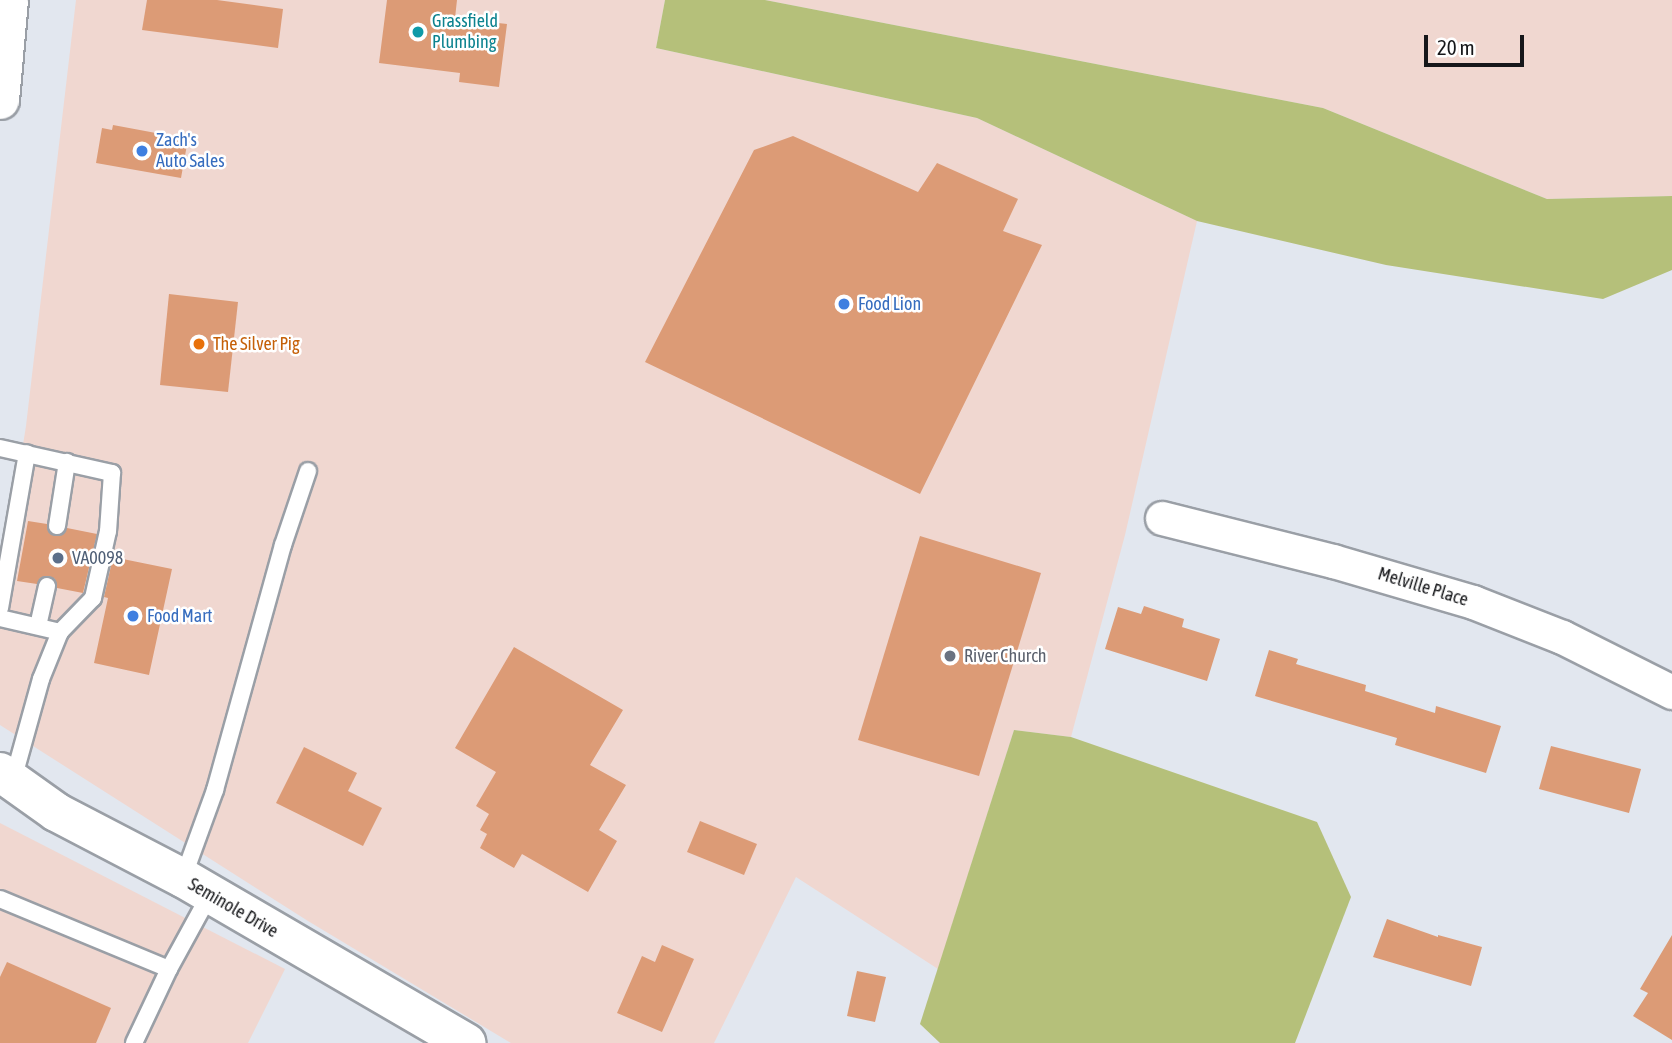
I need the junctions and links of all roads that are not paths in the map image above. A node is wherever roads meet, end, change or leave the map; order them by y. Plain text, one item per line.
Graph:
1 (9, 0) edge
2 (1, 80) edge
3 (0, 447) edge
4 (27, 453) junction
5 (68, 463) junction
6 (308, 471) dead end
7 (1162, 518) dead end
8 (57, 526) dead end
9 (47, 586) dead end
10 (0, 608) edge
11 (0, 618) edge
12 (38, 626) junction
13 (60, 632) junction
14 (1672, 692) edge
15 (7, 776) edge
16 (196, 886) junction
17 (0, 899) edge
18 (169, 969) junction
19 (134, 1043) edge
20 (467, 1043) edge

1 - 2 street
3 - 4 lane
4 - 5 lane
4 - 10 lane
5 - 8 lane
5 - 13 lane
6 - 16 lane
7 - 14 street, Melville Place
9 - 12 lane
11 - 12 lane
12 - 13 lane
13 - 15 lane
15 - 16 street, Seminole Drive
16 - 18 lane
16 - 20 street, Seminole Drive
17 - 18 lane
18 - 19 lane

